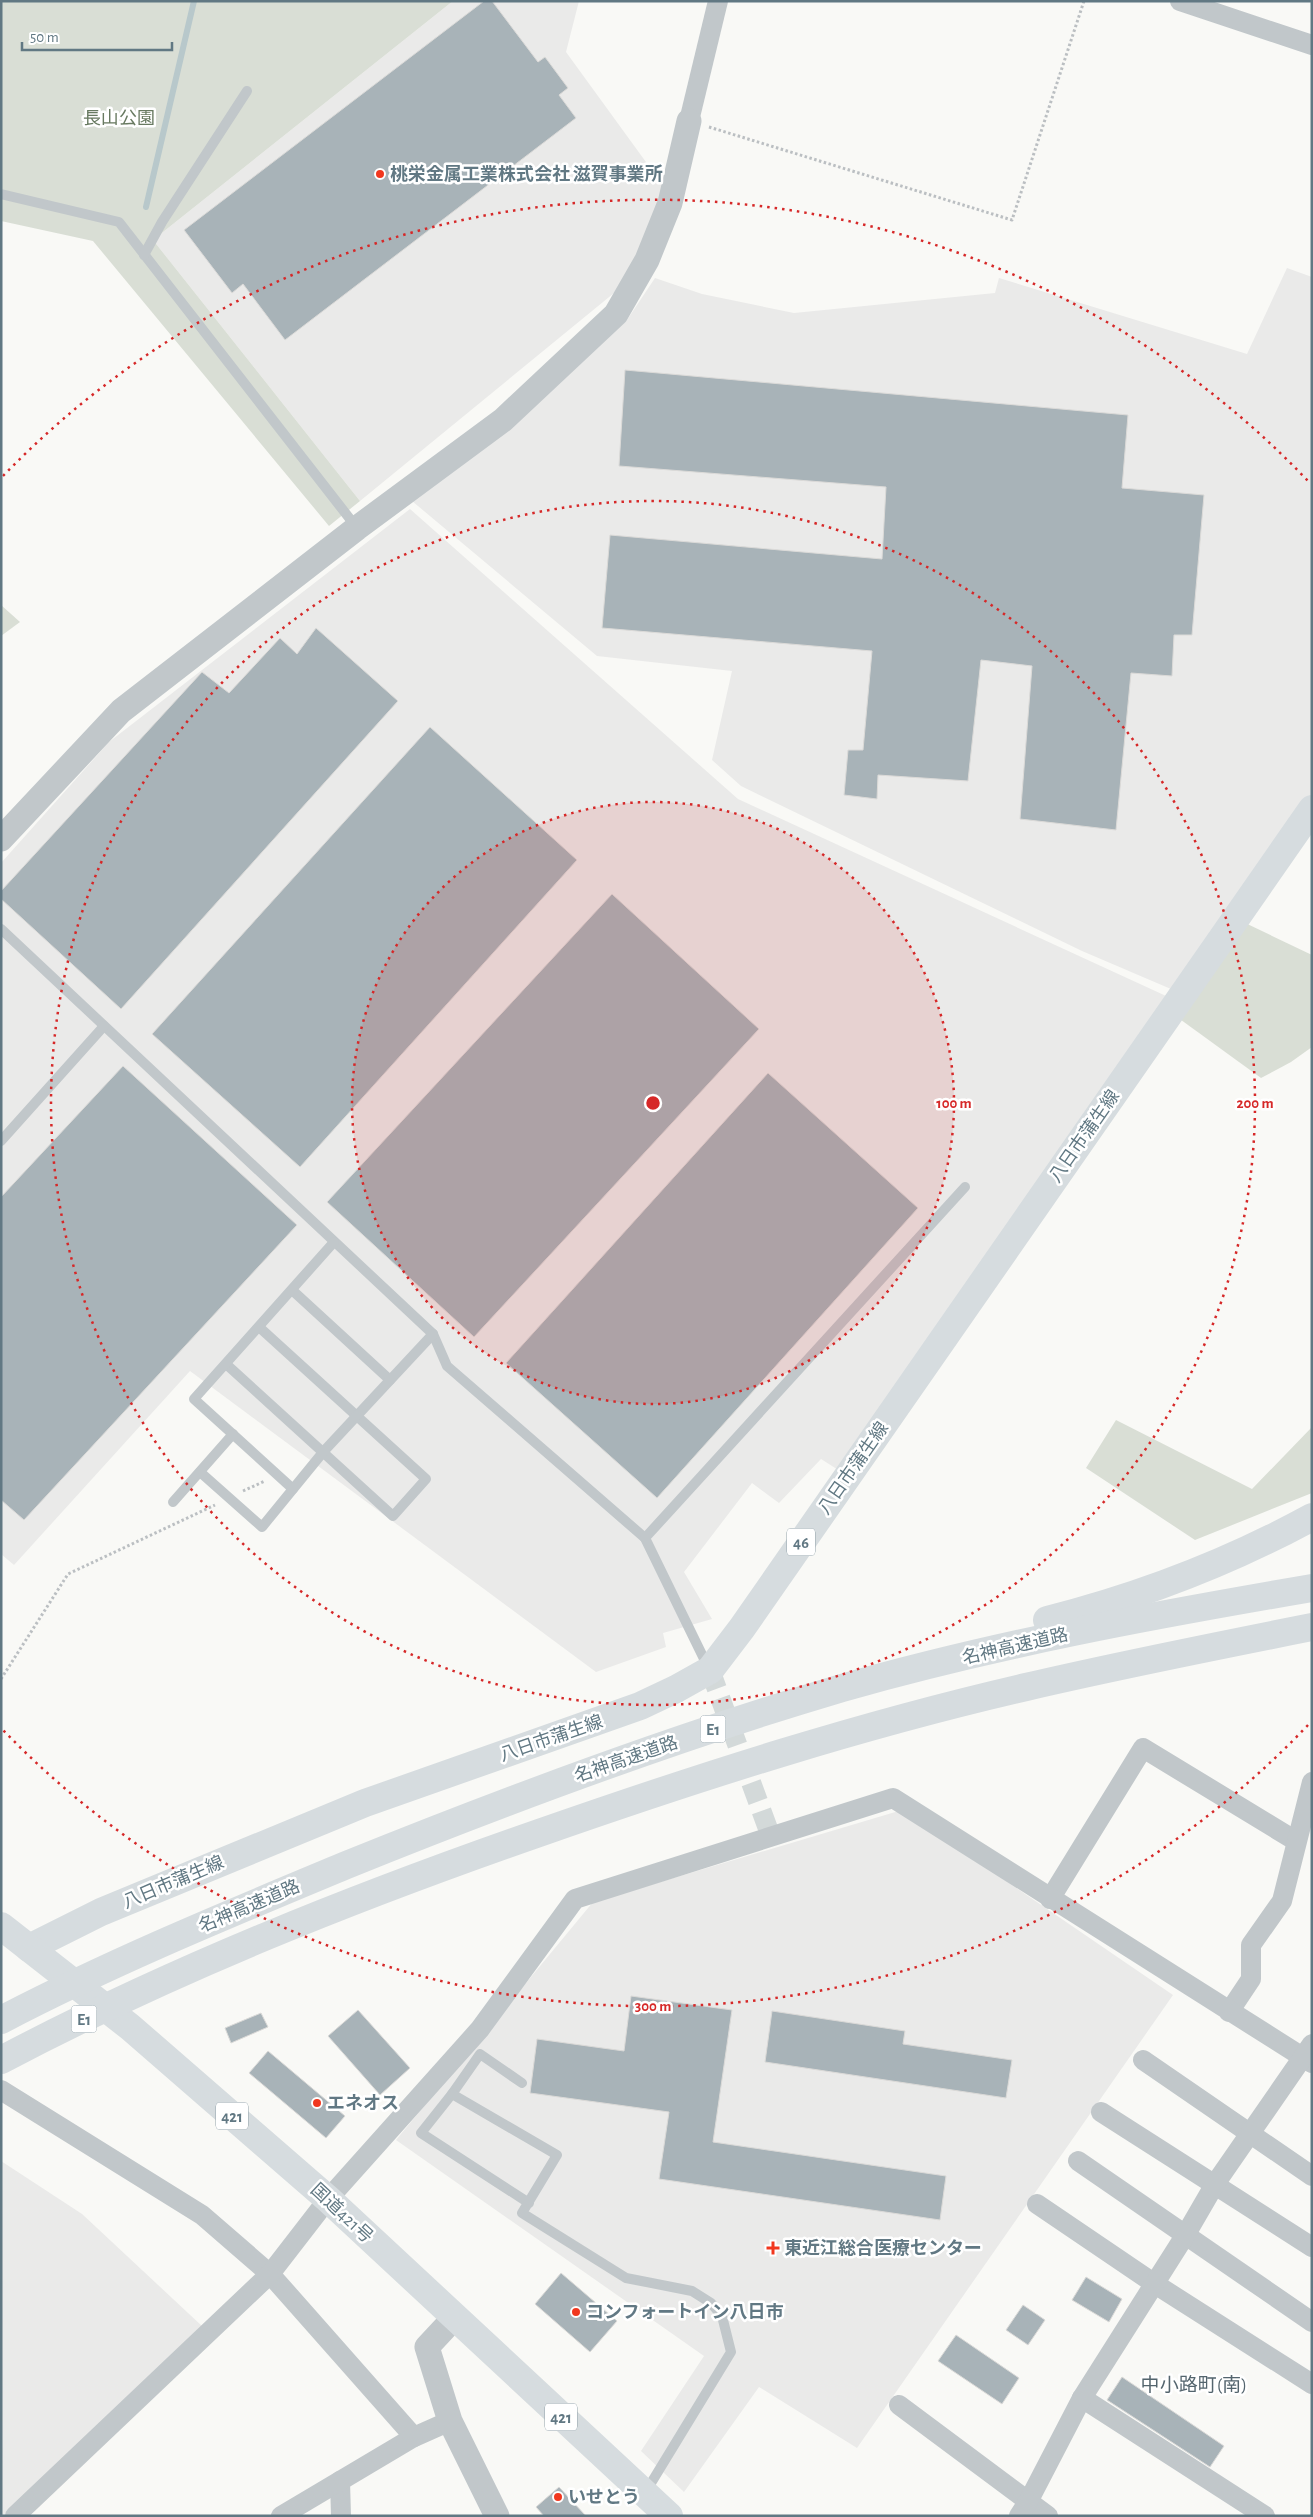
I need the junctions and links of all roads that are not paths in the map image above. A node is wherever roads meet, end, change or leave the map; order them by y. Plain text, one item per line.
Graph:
1 (718, 1) edge
2 (1180, 1) edge
3 (1312, 44) edge
4 (247, 91) dead end
5 (690, 121) joint
6 (1, 194) edge
7 (144, 254) junction
8 (357, 528) junction
9 (1312, 809) edge
10 (1, 839) edge
11 (1, 929) edge
12 (104, 1026) junction
13 (1, 1142) edge
14 (965, 1187) dead end
15 (334, 1242) junction
16 (292, 1290) junction
17 (259, 1327) junction
18 (433, 1334) junction
19 (226, 1364) junction
20 (390, 1380) junction
21 (357, 1416) junction
22 (233, 1434) junction
23 (324, 1451) junction
24 (200, 1472) junction
25 (293, 1489) junction
26 (173, 1502) dead end
27 (1312, 1518) edge
28 (645, 1538) junction
29 (1312, 1588) edge
30 (1312, 1628) edge
31 (1247, 1640) junction
32 (1312, 1641) edge
33 (710, 1670) junction
34 (632, 1755) junction
35 (1312, 1782) edge
36 (1296, 1841) junction
37 (1050, 1899) junction
38 (1, 1926) edge
39 (29, 1948) junction
40 (1229, 2012) junction
41 (1, 2020) edge
42 (1308, 2055) edge
43 (1, 2060) edge
44 (1143, 2060) dead end
45 (522, 2084) dead end
46 (1, 2090) edge
47 (452, 2094) junction
48 (1101, 2112) dead end
49 (1249, 2133) junction
50 (1078, 2161) dead end
51 (1312, 2176) edge
52 (1215, 2184) junction
53 (328, 2199) junction
54 (529, 2203) junction
55 (1037, 2204) dead end
56 (1186, 2234) junction
57 (1312, 2247) edge
58 (270, 2274) junction
59 (1155, 2284) junction
60 (454, 2318) junction
61 (1312, 2322) edge
62 (1312, 2384) edge
63 (1082, 2398) junction
64 (899, 2405) dead end
65 (450, 2421) junction
66 (414, 2437) junction
67 (340, 2481) junction
68 (644, 2494) junction
69 (1024, 2509) edge
70 (17, 2515) edge
71 (281, 2516) edge
72 (341, 2516) edge
73 (497, 2516) edge
74 (669, 2516) edge
75 (1048, 2516) edge
76 (1265, 2516) edge

1 - 5 street
2 - 3 street
4 - 7 lane
5 - 8 street
6 - 7 lane
7 - 8 lane
8 - 10 street
9 - 33 main road, 八日市蒲生線 / 46
11 - 12 lane
12 - 13 lane
12 - 15 lane
14 - 28 lane
15 - 16 lane
15 - 18 lane
16 - 17 lane
16 - 20 lane
17 - 19 lane
17 - 21 lane
18 - 20 lane
18 - 28 lane
19 - 22 lane
19 - 23 lane
20 - 21 lane
21 - 23 lane
21 - 23 lane
22 - 24 lane
22 - 25 lane
23 - 25 lane
24 - 25 lane
24 - 26 lane
27 - 34 main road
28 - 33 lane
29 - 34 main road, 名神高速道路 / E1
30 - 31 main road, 名神高速道路 / E1
31 - 32 main road
31 - 43 main road, 名神高速道路 / E1
33 - 39 main road, 八日市蒲生線 / 46
34 - 41 main road, 名神高速道路 / E1
35 - 36 street
36 - 37 street
36 - 40 street
37 - 40 street
37 - 53 street
38 - 39 main road, 国道421号 / 421
39 - 53 main road, 国道421号 / 421
40 - 42 street
42 - 49 street
44 - 49 street
45 - 47 lane
46 - 58 street
47 - 54 lane
47 - 54 lane
48 - 52 street
49 - 51 street
49 - 52 street
50 - 56 street
52 - 56 street
52 - 57 street
53 - 58 street
53 - 60 main road, 国道421号 / 421
54 - 68 lane
55 - 59 street
56 - 59 street
56 - 61 street
58 - 66 street
58 - 70 street
59 - 62 street
59 - 63 street
60 - 65 street
60 - 68 main road, 国道421号 / 421
63 - 69 street
63 - 76 street
64 - 69 street
65 - 66 street
65 - 73 street
66 - 67 street
67 - 71 street
67 - 72 street
68 - 74 main road, 国道421号 / 421
69 - 75 street

